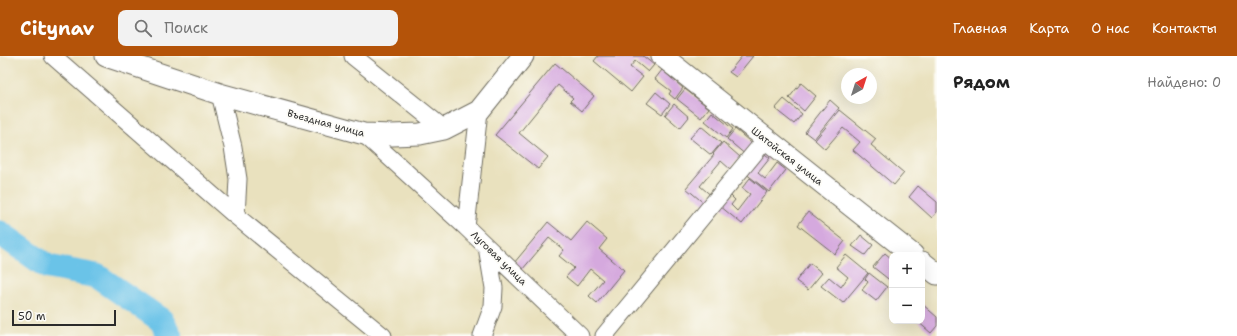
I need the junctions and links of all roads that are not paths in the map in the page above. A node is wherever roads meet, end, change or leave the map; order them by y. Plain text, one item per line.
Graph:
1 (52, 56) edge
2 (106, 56) edge
3 (353, 56) edge
4 (523, 56) edge
5 (662, 56) edge
6 (220, 94) junction
7 (479, 112) junction
8 (444, 129) junction
9 (364, 134) junction
10 (766, 139) junction
11 (236, 216) junction
12 (466, 227) junction
13 (487, 247) junction
14 (909, 252) edge
15 (925, 264) edge
16 (937, 274) edge
17 (383, 336) edge
18 (482, 336) edge
19 (580, 336) edge
20 (604, 336) edge

1 - 11 street
2 - 6 street, Въездная улица
3 - 8 street
4 - 7 street, Въездная улица
5 - 10 street, Шатойская улица
6 - 9 street, Въездная улица
6 - 11 street
7 - 8 street, Въездная улица
7 - 12 street, Луговая улица
8 - 9 street, Въездная улица
9 - 12 street
10 - 14 street, Шатойская улица
10 - 20 street
11 - 17 street
12 - 13 street, Луговая улица
13 - 18 street
13 - 19 street, Луговая улица
15 - 16 street

